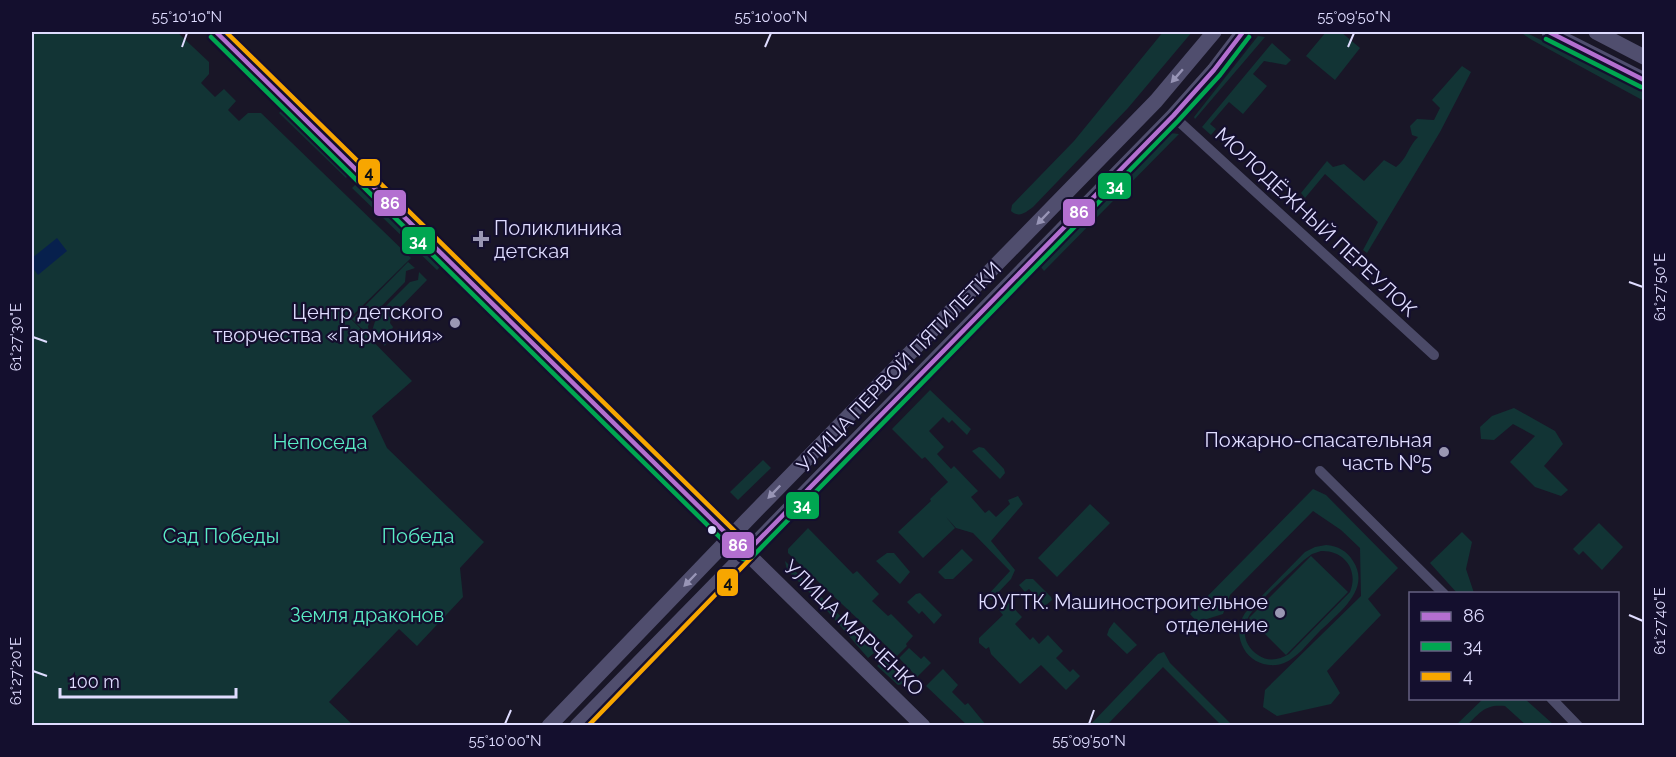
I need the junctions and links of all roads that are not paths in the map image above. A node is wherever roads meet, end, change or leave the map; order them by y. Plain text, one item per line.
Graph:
1 (216, 32) edge
2 (1214, 32) edge
3 (1243, 32) edge
4 (1549, 32) edge
5 (1596, 32) edge
6 (1644, 57) edge
7 (1644, 80) edge
8 (1173, 116) junction
9 (1434, 355) dead end
10 (1320, 471) dead end
11 (730, 538) junction
12 (746, 553) junction
13 (1442, 592) edge
14 (1552, 700) edge
15 (549, 726) edge
16 (577, 726) edge
17 (923, 726) edge
18 (1578, 726) edge

1 - 11 main road, УЛИЦА МАРЧЕНКО
2 -> 11 main road, УЛИЦА ПЕРВОЙ ПЯТИЛЕТКИ
3 - 8 main road, УЛИЦА ПЕРВОЙ ПЯТИЛЕТКИ
4 - 7 main road
5 - 6 main road
8 - 9 street, МОЛОДЁЖНЫЙ ПЕРЕУЛОК
8 - 12 main road, УЛИЦА ПЕРВОЙ ПЯТИЛЕТКИ
10 - 13 street
11 - 12 main road, УЛИЦА МАРЧЕНКО
11 -> 15 main road, УЛИЦА ПЕРВОЙ ПЯТИЛЕТКИ
12 - 16 main road, УЛИЦА ПЕРВОЙ ПЯТИЛЕТКИ
12 - 17 main road, УЛИЦА МАРЧЕНКО
14 - 18 street

